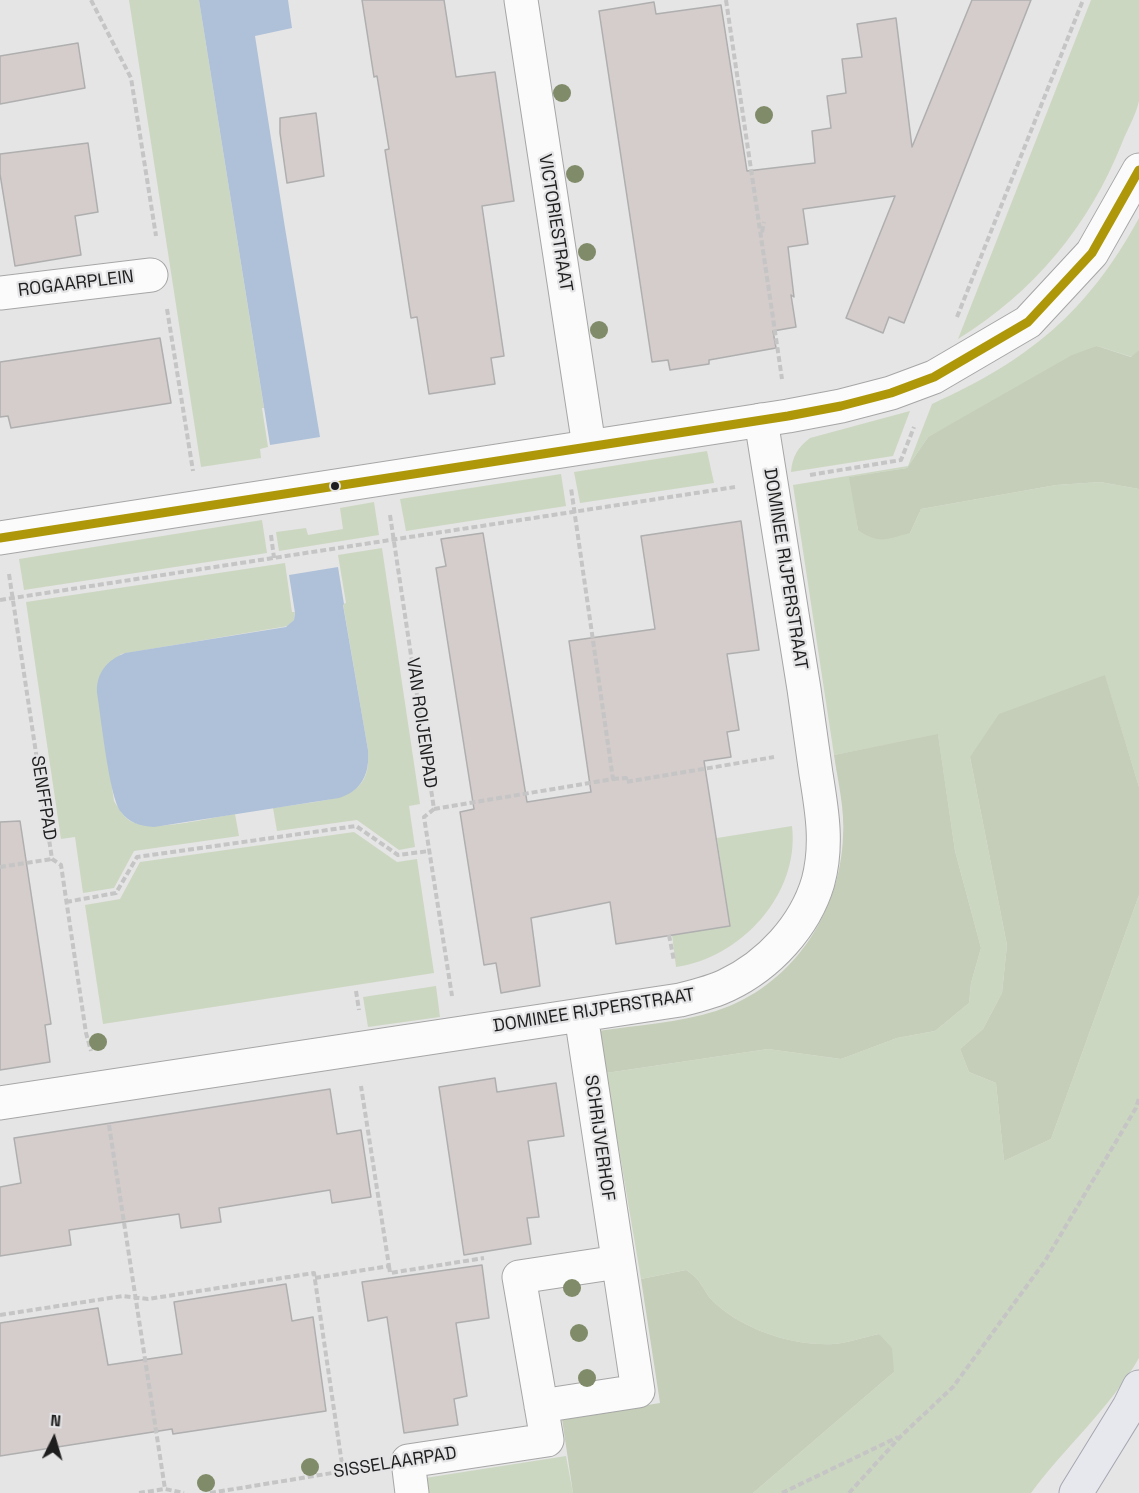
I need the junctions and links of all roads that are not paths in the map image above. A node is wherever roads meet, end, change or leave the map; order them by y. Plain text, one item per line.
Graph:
1 (521, 0) edge
2 (1139, 170) edge
3 (151, 275) dead end
4 (0, 293) edge
5 (774, 418) junction
6 (577, 449) junction
7 (2, 538) edge
8 (581, 1015) junction
9 (0, 1103) edge
10 (618, 1262) junction
11 (1139, 1387) edge
12 (541, 1406) junction
13 (412, 1493) edge
14 (1076, 1493) edge

1 - 6 street, VICTORIESTRAAT
2 - 5 street
3 - 4 street, ROGAARPLEIN
5 - 6 street
5 - 8 street, DOMINEE RIJPERSTRAAT
6 - 7 street
8 - 9 street, DOMINEE RIJPERSTRAAT
8 - 10 street, SCHRIJVERHOF
10 - 12 street, SCHRIJVERHOF
10 - 12 street
11 - 14 main road
12 - 13 street, SISSELAARPAD

